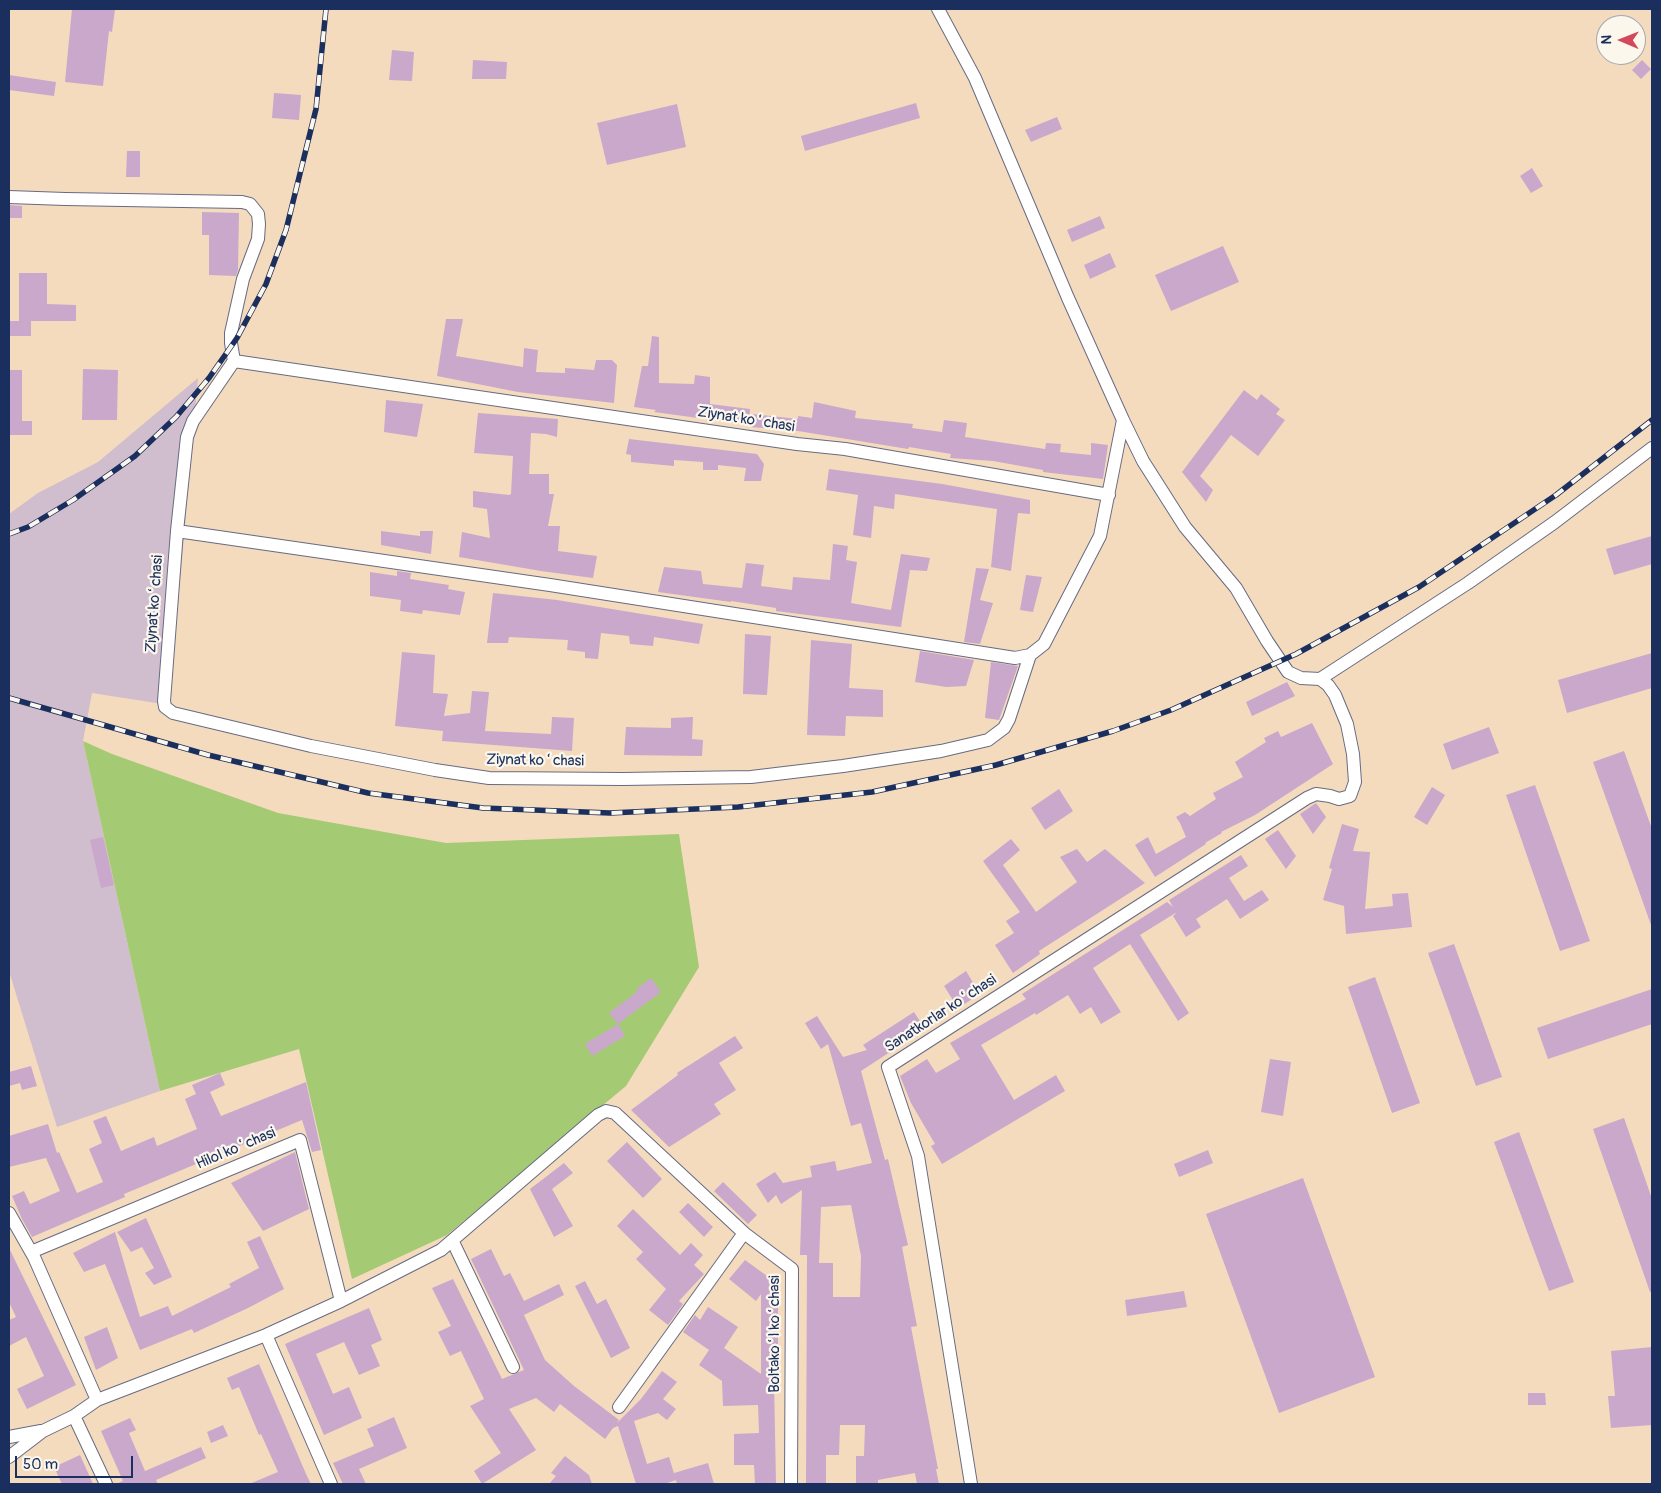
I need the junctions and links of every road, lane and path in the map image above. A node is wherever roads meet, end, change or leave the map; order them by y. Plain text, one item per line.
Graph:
1 (938, 9) edge
2 (9, 197) edge
3 (234, 361) junction
4 (1123, 420) junction
5 (1652, 448) edge
6 (1109, 495) junction
7 (177, 531) junction
8 (1030, 655) junction
9 (1320, 679) junction
10 (9, 1213) edge
11 (744, 1234) junction
12 (453, 1242) junction
13 (31, 1252) junction
14 (341, 1301) junction
15 (266, 1335) junction
16 (513, 1367) dead end
17 (97, 1400) junction
18 (619, 1407) dead end
19 (74, 1416) junction
20 (43, 1431) junction
21 (9, 1437) edge
22 (9, 1458) edge
23 (106, 1484) edge
24 (331, 1484) edge
25 (791, 1484) edge
26 (971, 1484) edge

1 - 4 street
2 - 3 street
3 - 6 street, Ziynat koʻchasi
3 - 7 street, Ziynat koʻchasi
4 - 6 street, Ziynat koʻchasi
4 - 9 street
5 - 9 street
6 - 8 street, Ziynat koʻchasi
7 - 8 street
7 - 8 street, Ziynat koʻchasi
9 - 26 street, Sanatkorlar koʻchasi
10 - 13 street
11 - 12 street, Boltakoʻl koʻchasi
11 - 18 street
11 - 25 street, Boltakoʻl koʻchasi
12 - 14 street
12 - 16 street
13 - 14 street, Hilol koʻchasi
13 - 17 street
14 - 15 street
15 - 17 street
15 - 24 street
17 - 19 street
19 - 20 street
19 - 23 street
20 - 21 street
20 - 22 street

